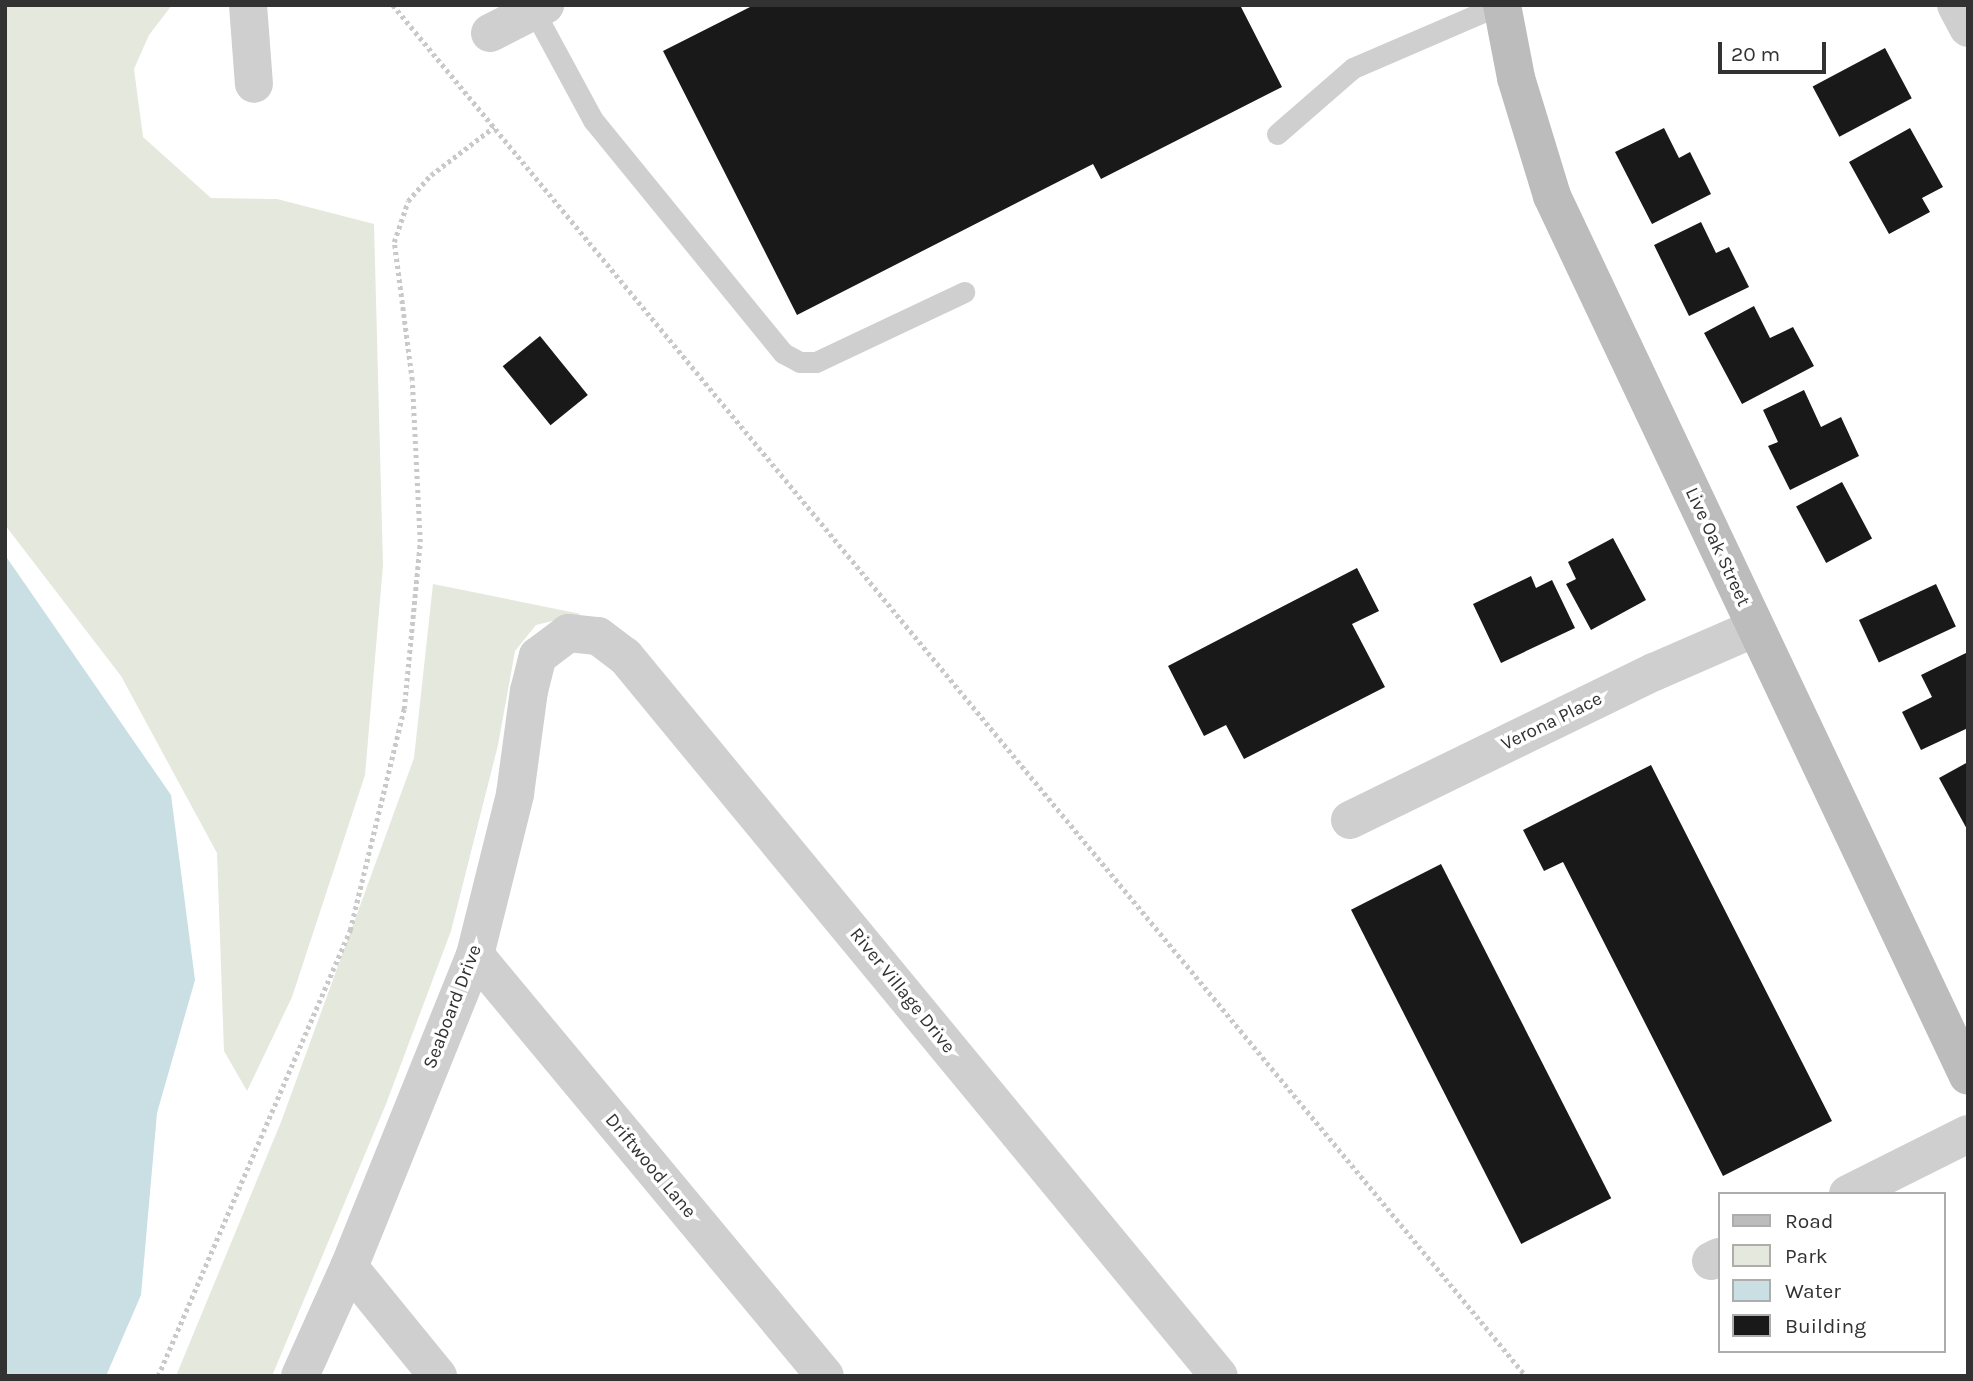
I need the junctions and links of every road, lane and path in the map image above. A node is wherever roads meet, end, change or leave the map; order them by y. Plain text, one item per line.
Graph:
1 (248, 5) edge
2 (393, 5) edge
3 (1500, 5) edge
4 (1956, 5) edge
5 (539, 8) edge
6 (1968, 28) edge
7 (490, 33) dead end
8 (254, 84) dead end
9 (494, 127) junction
10 (1277, 134) dead end
11 (964, 292) dead end
12 (1755, 628) junction
13 (568, 633) joint
14 (1350, 820) dead end
15 (475, 955) junction
16 (1968, 1076) edge
17 (1968, 1134) edge
18 (1853, 1192) edge
19 (349, 1267) junction
20 (158, 1376) edge
21 (300, 1376) edge
22 (438, 1376) edge
23 (825, 1376) edge
24 (1219, 1376) edge
25 (1526, 1376) edge

1 - 8 street
2 - 9 path
3 - 10 lane
3 - 12 street, Live Oak Street
4 - 6 street
5 - 7 street
5 - 11 lane
9 - 20 path
9 - 25 path
12 - 14 street, Verona Place
12 - 16 street, Live Oak Street
13 - 15 street, Seaboard Drive
13 - 24 street, River Village Drive
15 - 19 street, Seaboard Drive
15 - 23 street, Driftwood Lane
17 - 18 street
19 - 21 street, Seaboard Drive
19 - 22 street

